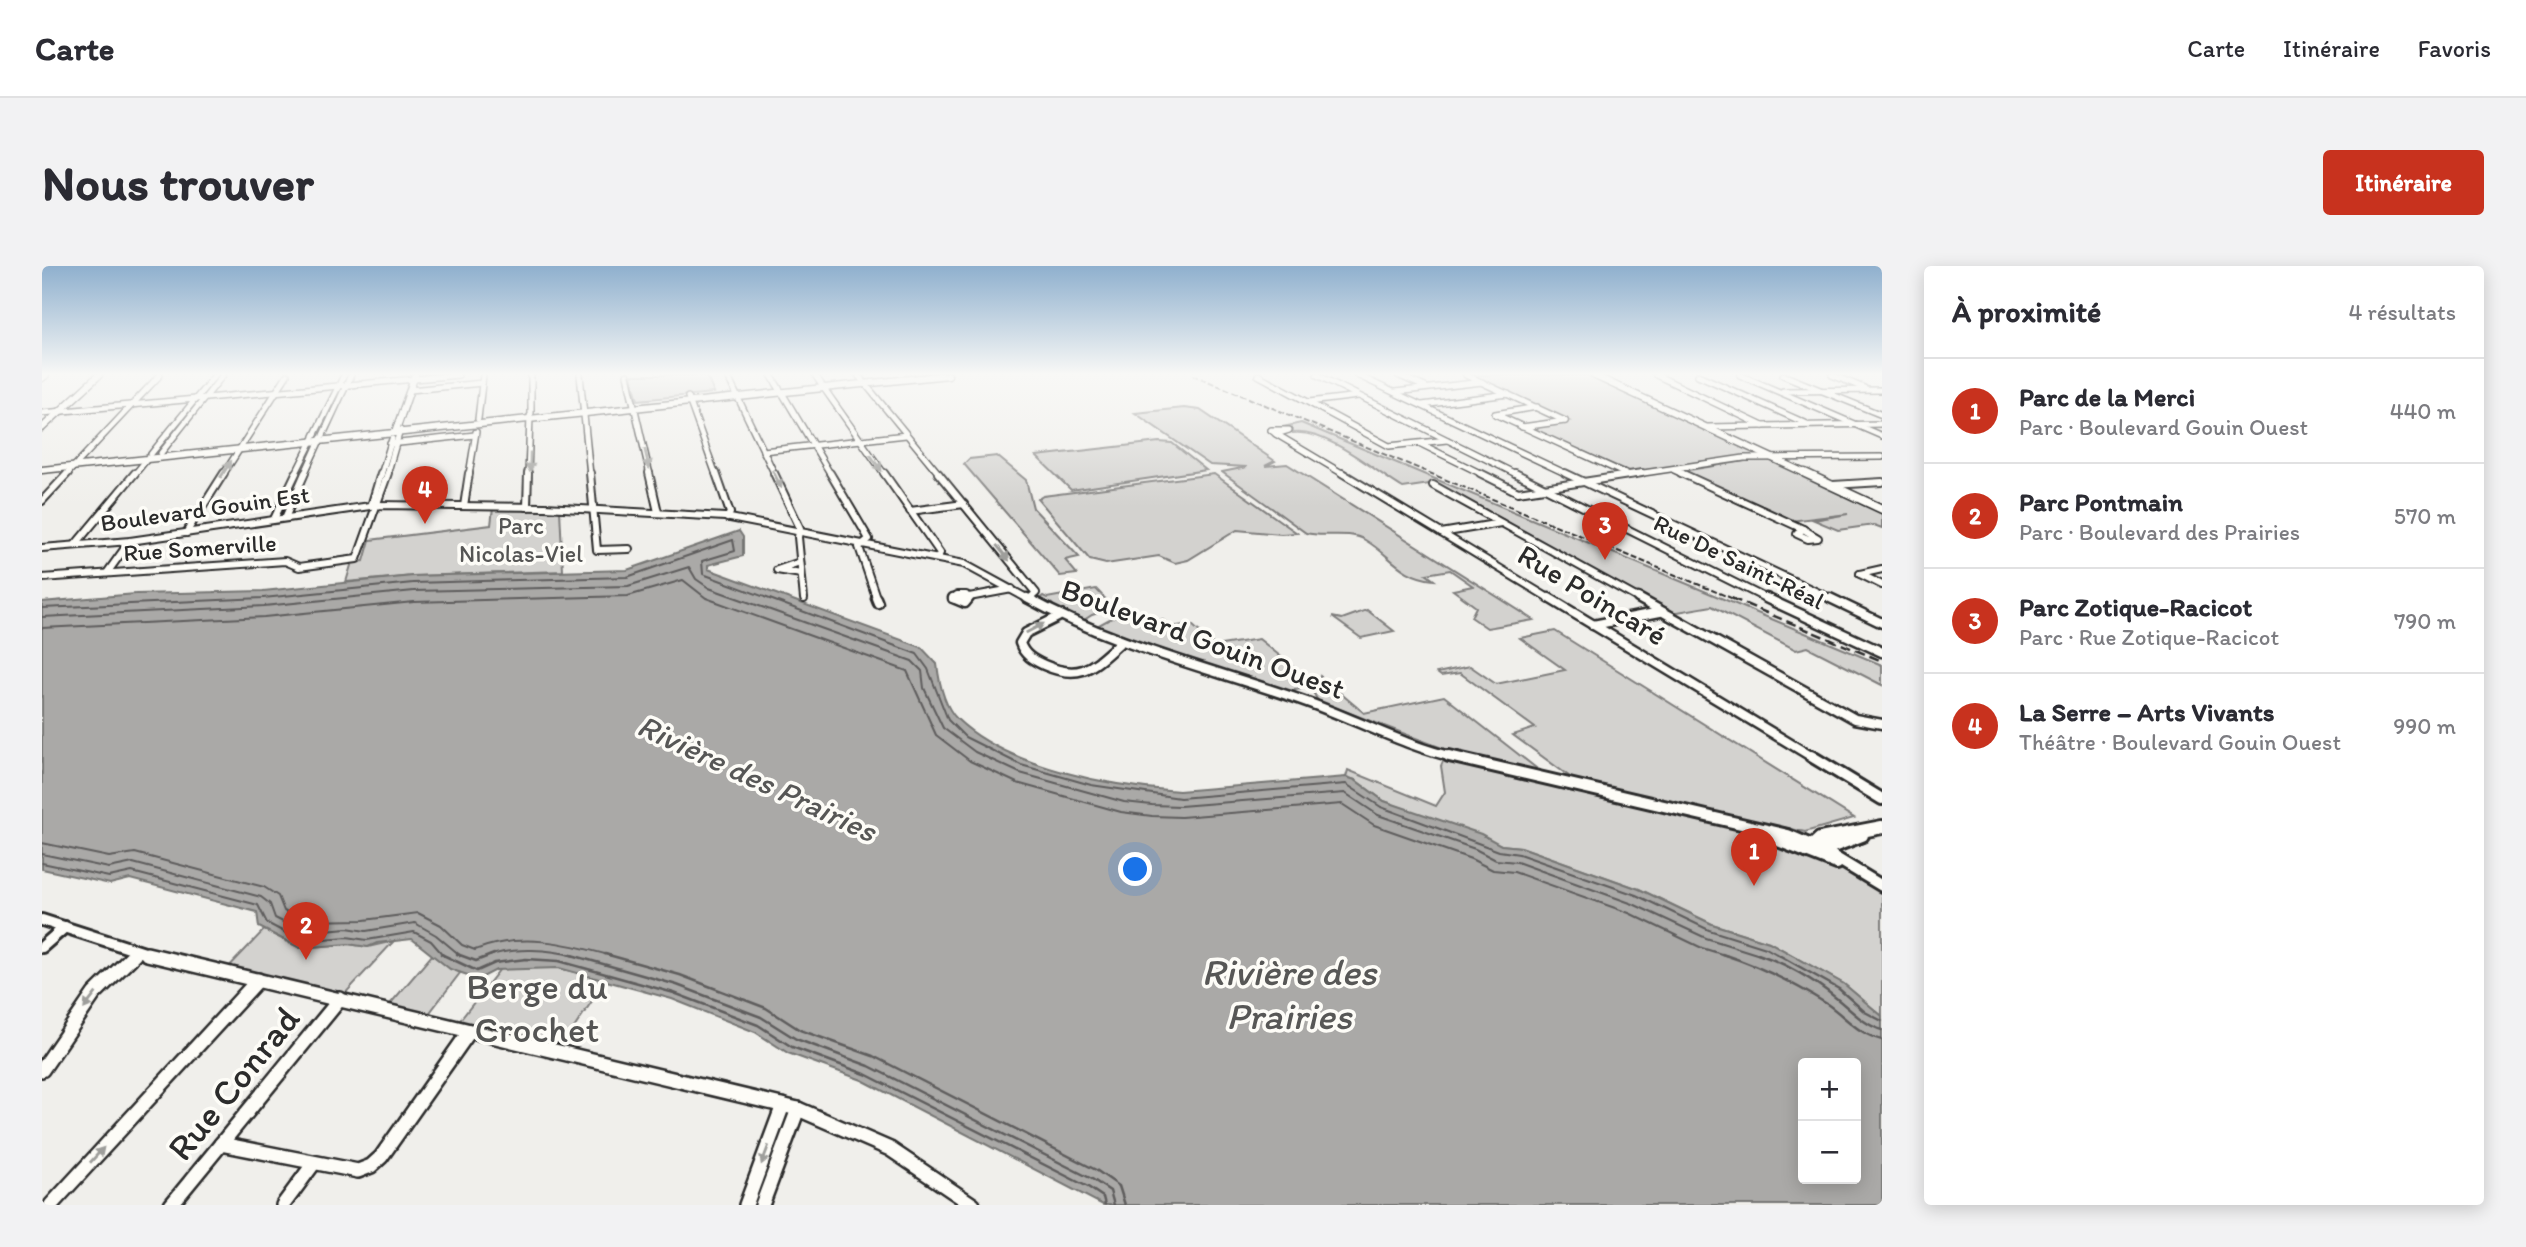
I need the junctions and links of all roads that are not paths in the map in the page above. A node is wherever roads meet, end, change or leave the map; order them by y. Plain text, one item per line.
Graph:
1 (120, 419) edge
2 (179, 419) edge
3 (188, 419) edge
4 (258, 419) edge
5 (325, 419) edge
6 (328, 419) edge
7 (402, 419) edge
8 (490, 419) edge
9 (531, 419) edge
10 (585, 419) edge
11 (637, 419) edge
12 (696, 419) edge
13 (748, 419) edge
14 (797, 419) edge
15 (845, 419) edge
16 (893, 419) edge
17 (1340, 419) edge
18 (1405, 419) edge
19 (1449, 419) edge
20 (1504, 419) edge
21 (1561, 419) edge
22 (1688, 419) edge
23 (1699, 419) edge
24 (1750, 419) edge
25 (1796, 419) edge
26 (1844, 419) edge
27 (477, 420) junction
28 (1856, 424) junction
29 (1882, 424) edge
30 (1810, 425) junction
31 (1765, 426) junction
32 (1522, 427) junction
33 (1717, 427) junction
34 (399, 428) junction
35 (1708, 428) junction
36 (1276, 434) dead end
37 (475, 435) junction
38 (906, 435) junction
39 (1882, 436) edge
40 (318, 437) junction
41 (860, 440) junction
42 (1447, 440) junction
43 (394, 444) junction
44 (1421, 444) junction
45 (242, 445) junction
46 (812, 445) junction
47 (763, 451) junction
48 (161, 453) junction
49 (150, 456) junction
50 (1773, 457) junction
51 (1882, 457) edge
52 (1784, 458) junction
53 (77, 464) junction
54 (42, 469) edge
55 (1672, 469) junction
56 (1630, 476) junction
57 (1882, 482) edge
58 (1585, 483) junction
59 (1433, 485) dead end
60 (1833, 485) junction
61 (1844, 485) junction
62 (1545, 489) junction
63 (42, 501) edge
64 (1882, 502) edge
65 (964, 504) junction
66 (375, 506) junction
67 (464, 506) junction
68 (527, 507) junction
69 (1882, 509) edge
70 (593, 510) junction
71 (910, 511) junction
72 (658, 512) junction
73 (285, 518) junction
74 (727, 518) junction
75 (274, 519) junction
76 (1502, 523) junction
77 (1803, 529) dead end
78 (800, 532) junction
79 (186, 533) junction
80 (1441, 533) junction
81 (130, 541) junction
82 (865, 544) junction
83 (75, 545) junction
84 (42, 548) edge
85 (629, 549) dead end
86 (938, 557) junction
87 (800, 562) junction
88 (1882, 569) edge
89 (107, 573) junction
90 (801, 574) junction
91 (42, 578) edge
92 (1882, 585) edge
93 (1012, 589) junction
94 (969, 597) dead end
95 (804, 599) dead end
96 (1029, 599) junction
97 (878, 603) dead end
98 (1661, 612) junction
99 (1058, 617) junction
100 (1882, 623) edge
101 (1593, 625) junction
102 (1122, 641) junction
103 (1882, 652) edge
104 (1882, 724) edge
105 (1882, 799) edge
106 (1880, 828) edge
107 (1814, 848) junction
108 (1882, 886) edge
109 (42, 920) edge
110 (65, 927) junction
111 (42, 947) edge
112 (137, 952) junction
113 (258, 980) junction
114 (341, 999) junction
115 (469, 1032) junction
116 (42, 1070) edge
117 (783, 1105) junction
118 (799, 1109) junction
119 (221, 1144) junction
120 (314, 1163) junction
121 (51, 1205) edge
122 (171, 1205) edge
123 (283, 1205) edge
124 (746, 1205) edge
125 (762, 1205) edge
126 (973, 1205) edge

1 - 53 street
2 - 49 street
3 - 48 street
4 - 45 street
5 - 40 street
6 - 40 street
7 - 34 main road
8 - 27 main road
9 -> 68 street
10 - 70 street
11 -> 72 street
12 - 74 street
13 - 47 street
14 - 46 street
15 - 41 street
16 - 38 street
17 - 44 street
18 - 42 street, Rue De Saint-Réal
19 - 58 street
20 - 32 street
21 - 32 street
22 - 35 main road
23 - 33 main road
24 - 31 street
25 - 30 street
26 - 28 street
27 - 34 main road
27 - 37 street
28 - 29 street
28 - 30 street
28 - 39 street
30 - 31 street
31 - 33 street
32 - 56 street
33 - 35 street
33 - 52 main road
34 - 40 main road
34 - 43 street
35 - 50 main road
36 - 80 street, Rue Poincaré
37 - 43 street
37 - 67 street
38 - 41 street
38 - 65 street
40 - 45 main road
40 - 73 street
40 - 75 street
41 - 46 street
41 -> 71 street
42 - 44 street
42 - 62 street, Rue De Saint-Réal
43 - 66 street
44 - 62 street
45 - 48 main road
45 - 49 main road
79 -> 45 street
46 - 47 street
46 - 82 street
47 -> 78 street
48 - 49 main road
49 - 53 main road
49 - 83 street
50 - 52 street
50 - 55 street
50 - 60 main road
51 - 52 street
52 - 61 main road
53 - 54 main road
53 - 63 street
55 - 56 street
55 - 77 street
56 - 58 street
57 - 61 street
58 - 62 street
58 - 100 street
59 - 76 street
60 - 61 street
60 - 69 main road
61 - 64 main road
62 - 103 street, Rue De Saint-Réal
65 - 71 street
65 -> 96 street
66 - 67 street, Boulevard Gouin Ouest
66 - 73 street, Boulevard Gouin Est
66 - 89 street, Rue Somerville
67 - 68 street, Boulevard Gouin Ouest
68 - 70 street, Boulevard Gouin Ouest
70 - 72 street, Boulevard Gouin Ouest
70 - 85 street
71 - 86 street
72 - 74 street, Boulevard Gouin Ouest
73 - 75 street, Boulevard Gouin Est
74 - 78 street, Boulevard Gouin Ouest
75 - 79 street, Boulevard Gouin Est
76 - 80 street
76 - 98 street
78 - 82 street, Boulevard Gouin Ouest
78 - 87 street
79 - 81 street, Boulevard Gouin Est
80 - 101 street, Rue Poincaré
81 - 83 street, Boulevard Gouin Est
81 - 89 street
82 - 86 street, Boulevard Gouin Ouest
82 - 97 street
83 - 84 street, Boulevard Gouin Est
86 - 93 street, Boulevard Gouin Ouest
87 - 90 street
87 - 90 street
88 - 92 street
89 - 91 street, Rue Somerville
90 - 95 street
93 - 94 street
93 - 96 street, Boulevard Gouin Ouest
96 - 99 street, Boulevard Gouin Ouest
98 - 101 street
98 - 104 street
99 - 102 street, Boulevard Gouin Ouest
102 -> 99 street
101 - 105 street, Rue Poincaré
102 - 107 street, Boulevard Gouin Ouest
106 - 107 main road
107 - 108 street, Boulevard Gouin Ouest
109 - 110 street
110 - 111 street
110 - 112 street
112 - 113 street
112 -> 116 street
113 - 114 street
121 -> 113 street
114 - 115 street
114 - 119 street, Rue Conrad
115 - 117 street
115 - 120 street
117 - 118 street
117 -> 124 street
118 - 125 street
118 - 126 street
119 - 120 street
119 - 122 street, Rue Conrad
120 - 123 street

